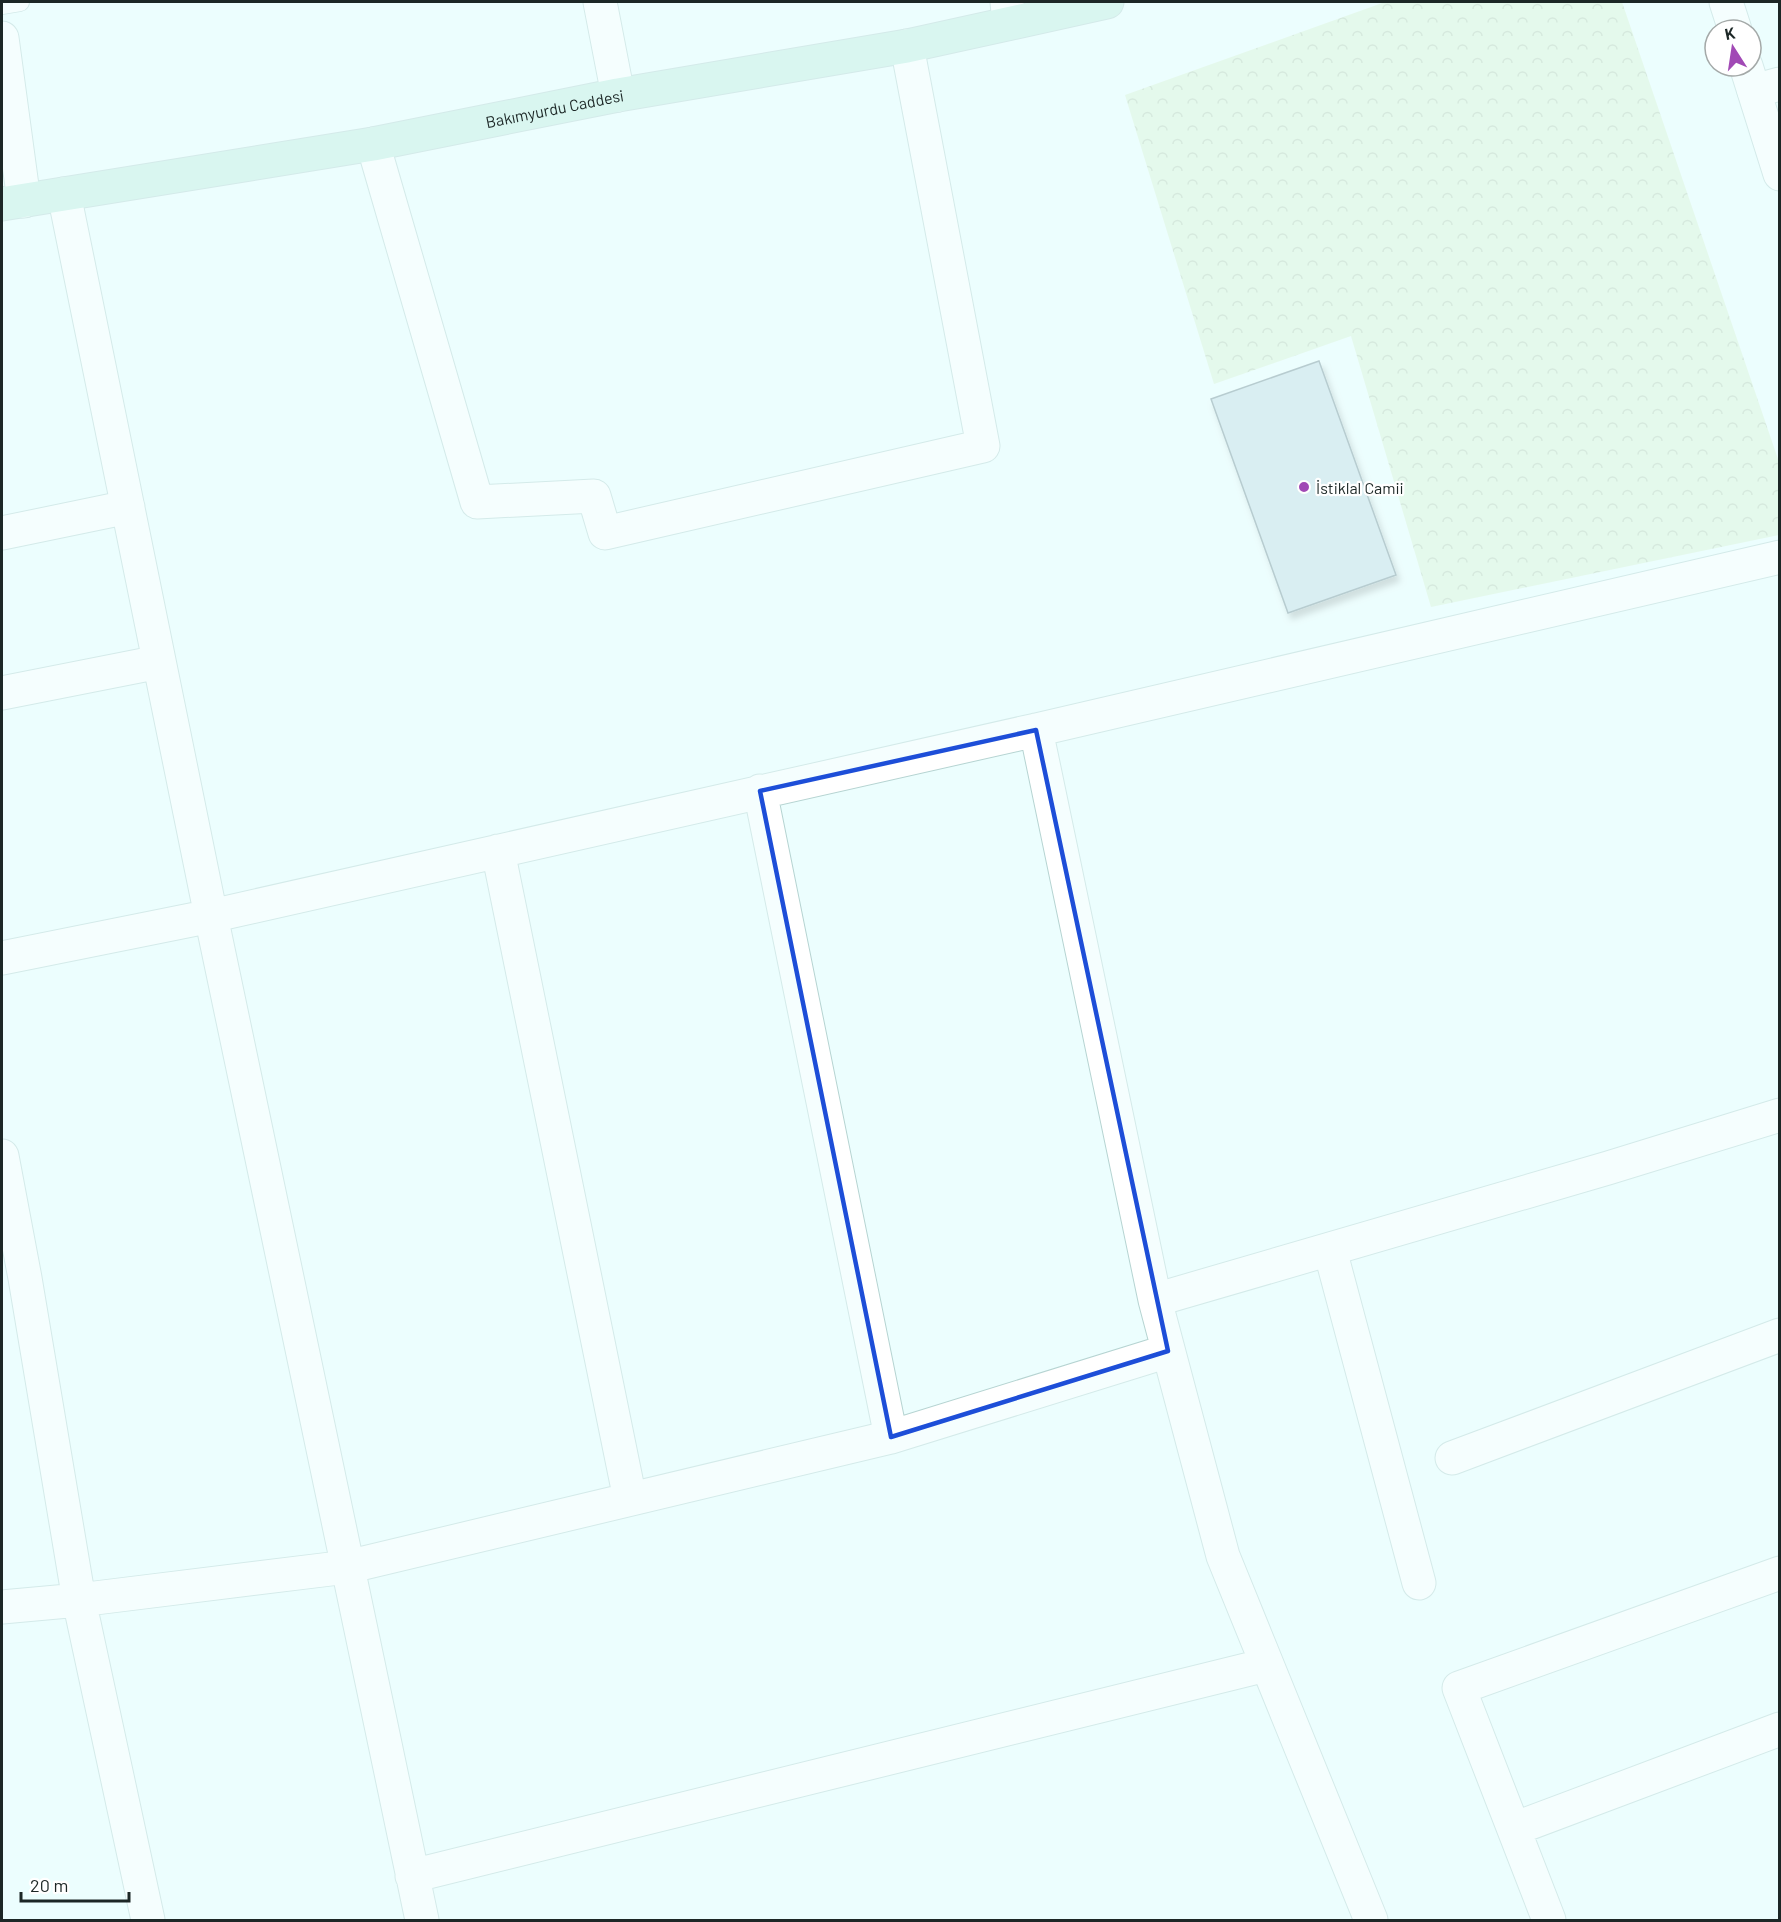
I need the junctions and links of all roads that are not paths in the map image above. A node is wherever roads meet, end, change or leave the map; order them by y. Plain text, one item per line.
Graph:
1 (20, 2) edge
2 (600, 2) edge
3 (1107, 2) edge
4 (1726, 2) edge
5 (2, 5) edge
6 (1008, 12) edge
7 (1731, 18) edge
8 (2, 38) edge
9 (907, 46) junction
10 (1760, 80) edge
11 (618, 94) junction
12 (373, 144) junction
13 (1779, 174) edge
14 (64, 194) junction
15 (13, 202) edge
16 (128, 507) junction
17 (2, 533) edge
18 (1779, 557) edge
19 (159, 662) junction
20 (2, 693) edge
21 (1036, 730) junction
22 (760, 791) junction
23 (498, 851) junction
24 (211, 916) junction
25 (2, 958) edge
26 (1779, 1115) edge
27 (2, 1156) edge
28 (1330, 1250) junction
29 (1155, 1300) junction
30 (1779, 1335) edge
31 (1168, 1352) junction
32 (891, 1437) junction
33 (1452, 1458) dead end
34 (630, 1499) junction
35 (346, 1567) junction
36 (1779, 1573) edge
37 (1419, 1583) dead end
38 (79, 1600) junction
39 (2, 1607) edge
40 (1266, 1665) junction
41 (1779, 1729) edge
42 (1514, 1829) junction
43 (412, 1876) junction
44 (148, 1920) edge
45 (422, 1920) edge
46 (1371, 1920) edge
47 (1549, 1920) edge

1 - 5 lane
2 - 11 street
3 - 6 main road, Bakımyurdu Caddesi
4 - 7 street
6 - 9 main road, Bakımyurdu Caddesi
8 - 15 street
9 - 11 main road, Bakımyurdu Caddesi
9 - 12 street
10 - 13 street
11 - 12 main road, Bakımyurdu Caddesi
12 - 14 main road, Bakımyurdu Caddesi
14 - 15 main road, Bakımyurdu Caddesi
14 - 16 street
16 - 17 street
16 - 19 street
18 - 21 street
19 - 20 street
19 - 24 street
21 - 22 street
21 - 29 street
22 - 23 street
22 - 32 street
23 - 24 street
23 - 34 street
24 - 25 street
24 - 35 street
26 - 28 street
27 - 38 street
28 - 29 street
28 - 37 street
29 - 31 street
30 - 33 street
31 - 32 street
31 - 40 street
32 - 34 street
34 - 35 street
35 - 38 street
35 - 43 street
36 - 42 street
38 - 39 street
38 - 44 street
40 - 43 street
40 - 46 street
41 - 42 street
42 - 47 street
43 - 45 street

